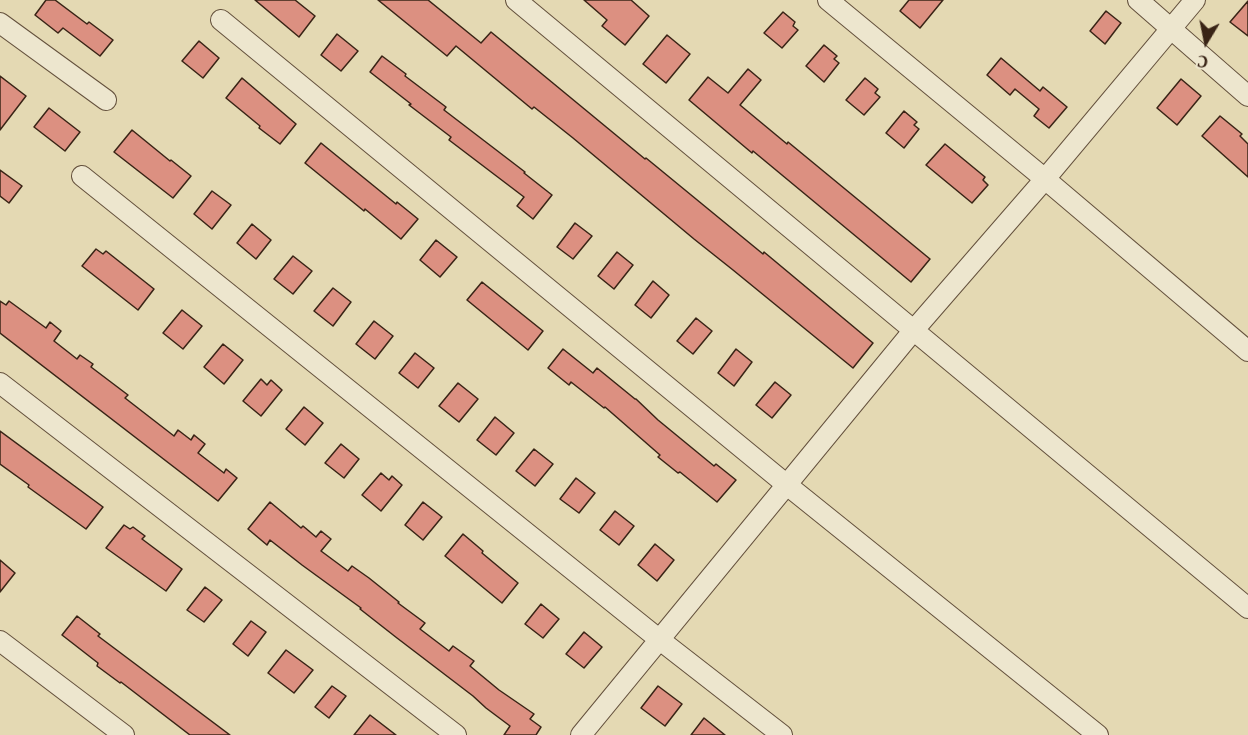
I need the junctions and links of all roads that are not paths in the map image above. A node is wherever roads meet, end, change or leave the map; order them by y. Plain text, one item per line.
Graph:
1 (516, 0) edge
2 (828, 0) edge
3 (1138, 0) edge
4 (1195, 0) edge
5 (220, 20) dead end
6 (0, 22) edge
7 (1172, 28) junction
8 (1248, 96) edge
9 (106, 100) dead end
10 (82, 176) dead end
11 (1045, 179) junction
12 (913, 331) junction
13 (1248, 351) edge
14 (0, 383) edge
15 (787, 485) junction
16 (1248, 608) edge
17 (660, 640) junction
18 (0, 641) edge
19 (124, 735) edge
20 (456, 735) edge
21 (581, 735) edge
22 (782, 735) edge
23 (1098, 735) edge

1 - 12 street
2 - 11 street
3 - 7 street
4 - 7 street
5 - 15 street
6 - 9 street
7 - 8 street
7 - 11 street
10 - 17 street
11 - 12 street
11 - 13 street
12 - 15 street
12 - 16 street
14 - 20 street
15 - 17 street
15 - 23 street
17 - 21 street
17 - 22 street
18 - 19 street

